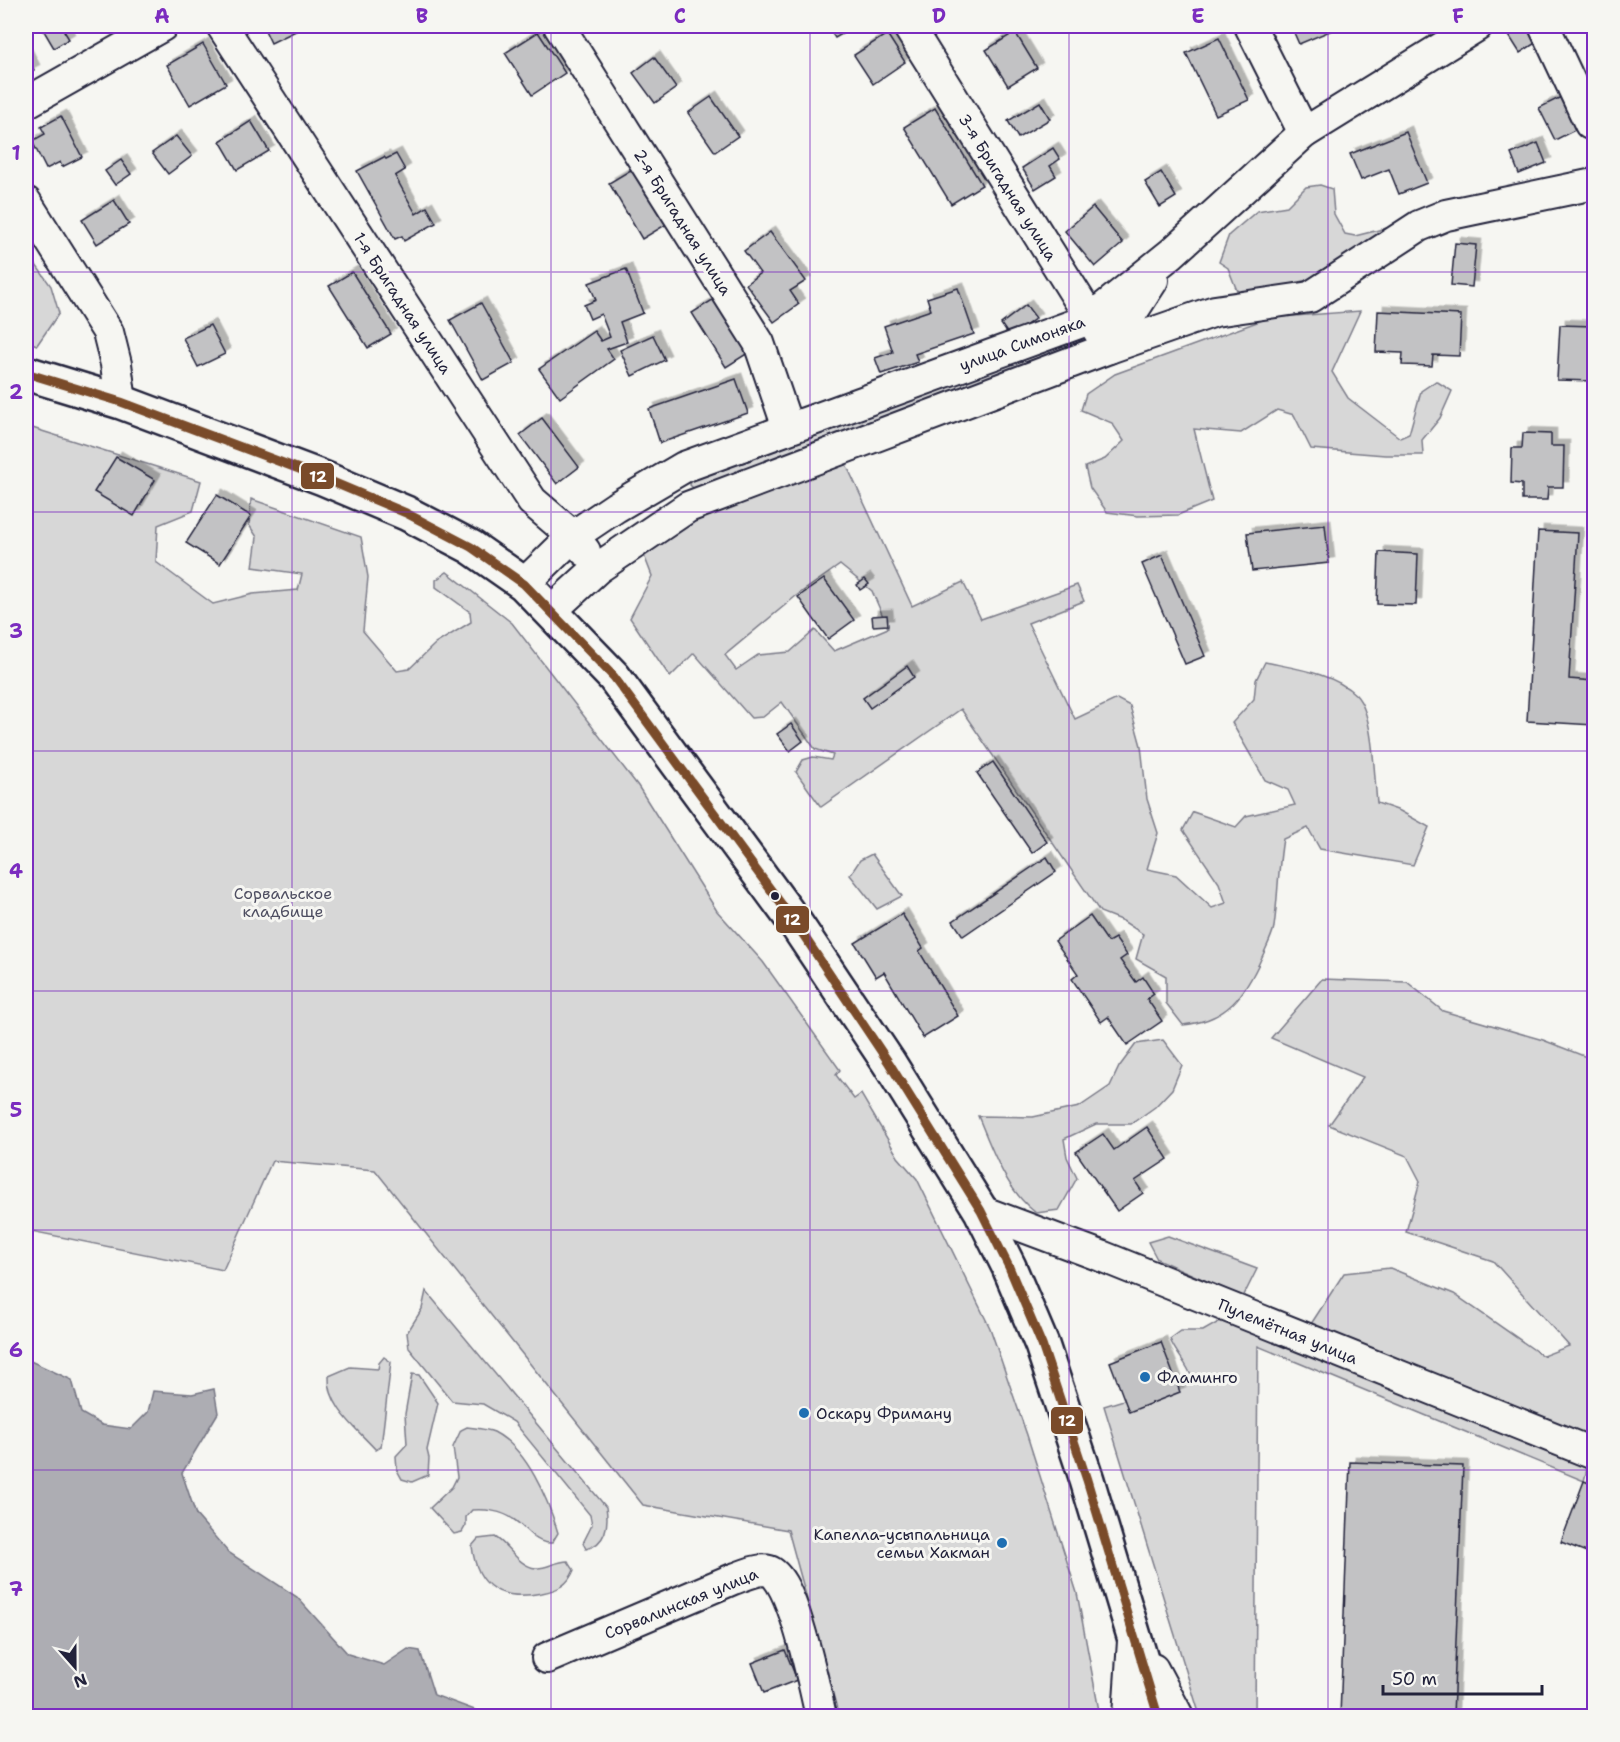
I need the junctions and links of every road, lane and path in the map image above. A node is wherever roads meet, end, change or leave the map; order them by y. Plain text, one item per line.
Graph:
1 (162, 26) edge
2 (222, 26) edge
3 (559, 26) edge
4 (908, 26) edge
5 (1250, 26) edge
6 (1477, 26) edge
7 (1544, 26) edge
8 (26, 103) edge
9 (1590, 124) dead end
10 (1304, 133) junction
11 (1594, 184) edge
12 (26, 202) edge
13 (1172, 254) junction
14 (1128, 316) junction
15 (1198, 317) junction
16 (1090, 319) junction
17 (1109, 348) junction
18 (26, 373) edge
19 (121, 402) junction
20 (788, 428) junction
21 (573, 536) junction
22 (598, 568) junction
23 (524, 584) junction
24 (551, 611) junction
25 (981, 1211) junction
26 (1594, 1454) edge
27 (1134, 1632) junction
28 (547, 1658) dead end
29 (821, 1716) edge
30 (1128, 1716) edge
31 (1158, 1716) edge
32 (1178, 1716) edge

1 - 8 street
2 - 21 street, 1-я Бригадная улица
3 - 20 street, 2-я Бригадная улица
4 - 16 street, 3-я Бригадная улица
5 - 10 street
6 - 10 street, улица Симоняка
7 - 9 street
10 - 13 street, улица Симоняка
11 - 15 street
12 - 19 street
13 - 14 street
13 - 16 street, улица Симоняка
14 - 15 street
14 - 16 street
14 - 17 street
15 - 17 street
16 - 17 street, 3-я Бригадная улица
16 - 20 street, улица Симоняка
17 - 22 street
18 - 19 main road
19 - 23 main road
20 - 21 street, улица Симоняка
21 - 22 street, 1-я Бригадная улица
21 - 23 street, улица Симоняка
22 - 24 street
23 - 24 main road
24 - 25 main road
25 - 26 street, Пулемётная улица
25 - 27 main road
27 - 30 street
27 - 31 main road
27 - 32 street
28 - 29 street, Сорвалинская улица

